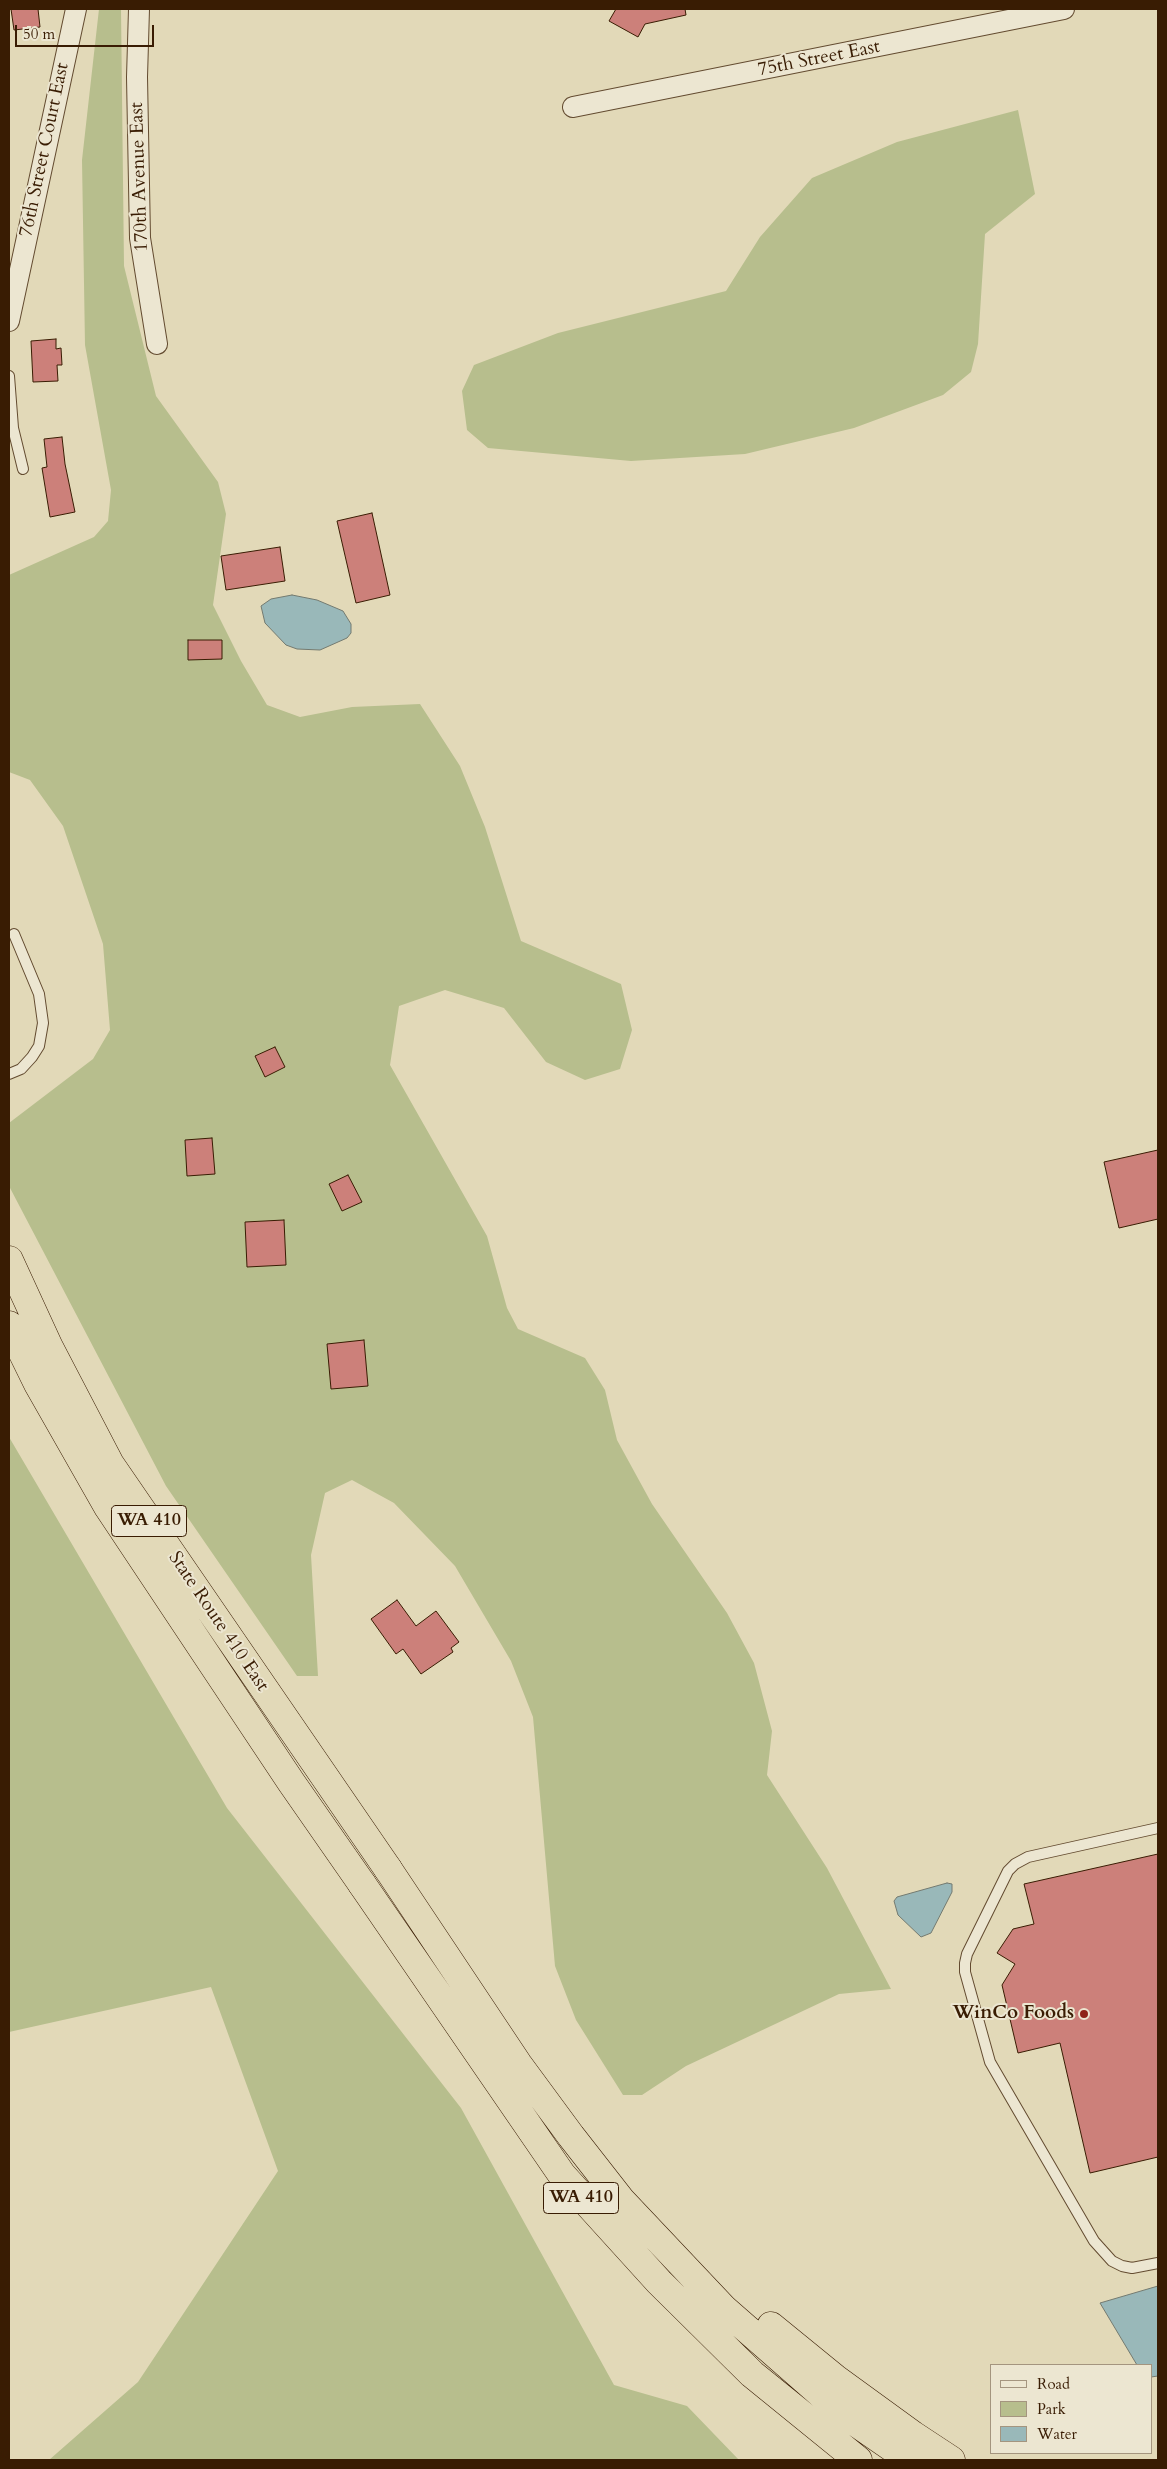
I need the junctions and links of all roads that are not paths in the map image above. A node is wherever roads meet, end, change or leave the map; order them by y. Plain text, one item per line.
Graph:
1 (76, 9) edge
2 (139, 9) edge
3 (1064, 9) edge
4 (573, 108) dead end
5 (9, 321) edge
6 (157, 344) dead end
7 (9, 376) edge
8 (23, 469) dead end
9 (14, 934) dead end
10 (9, 1074) edge
11 (9, 1260) edge
12 (9, 1325) edge
13 (1158, 1828) edge
14 (475, 1997) junction
15 (1158, 2263) edge
16 (858, 2460) edge
17 (910, 2460) edge
18 (951, 2460) edge

1 - 5 street, 76th Street Court East
2 - 6 street, 170th Avenue East
3 - 4 street, 75th Street East
7 - 8 lane
9 - 10 lane
11 - 14 highway, State Route 410 East / WA 410
12 - 16 highway, State Route 410 East / WA 410
13 - 15 lane
14 - 17 highway, WA 410
14 - 18 highway

